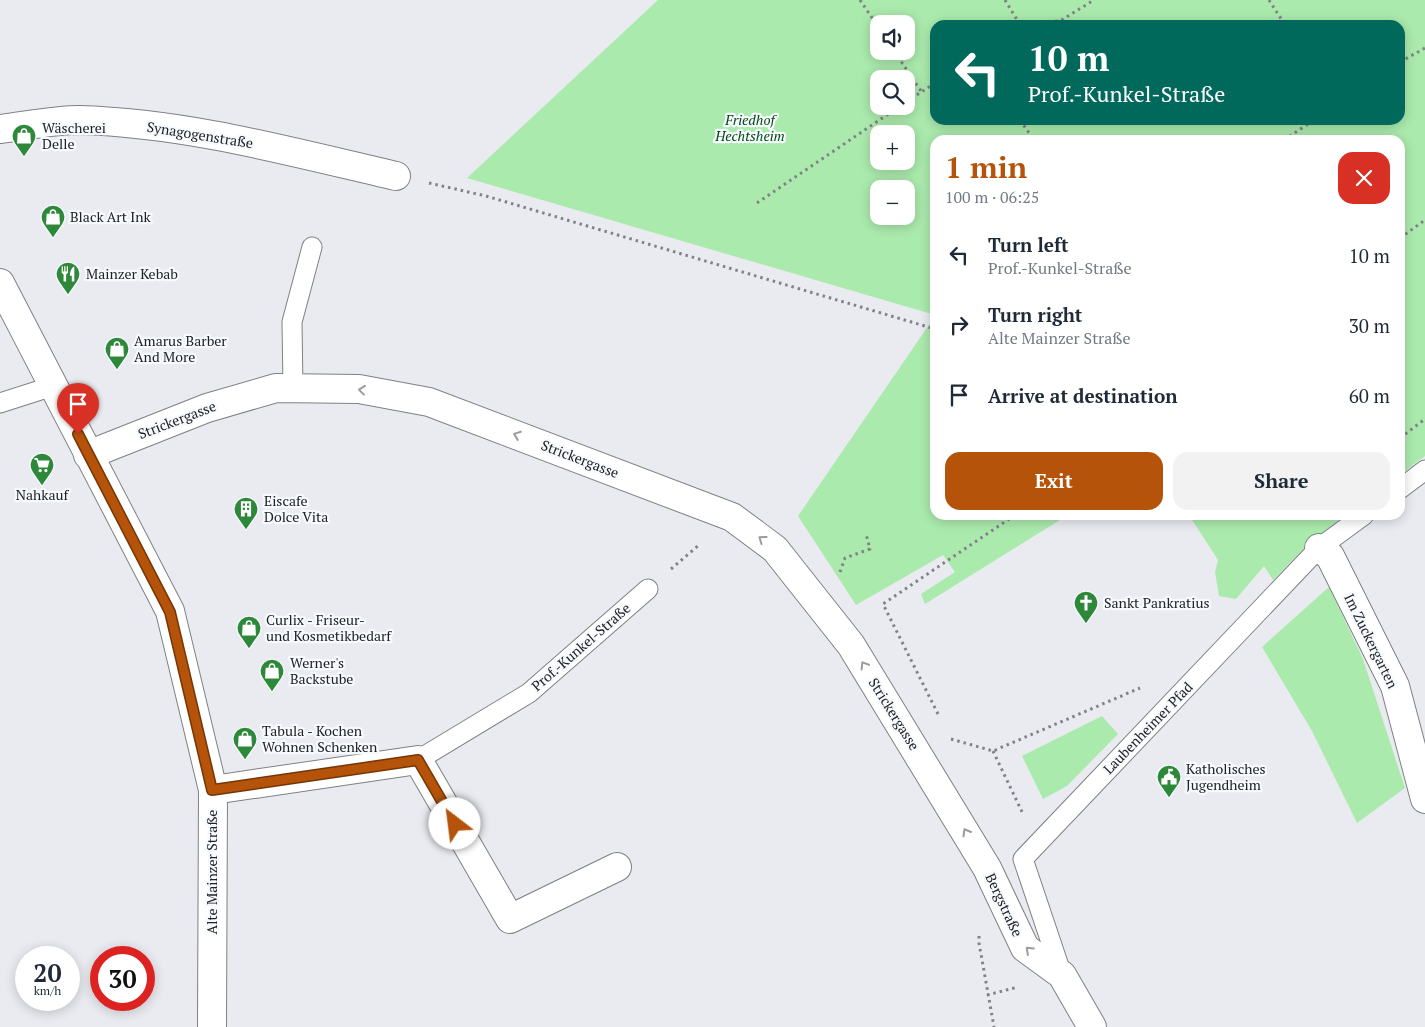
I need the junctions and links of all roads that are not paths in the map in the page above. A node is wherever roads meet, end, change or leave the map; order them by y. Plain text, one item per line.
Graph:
1 (0, 129) edge
2 (396, 176) road end
3 (312, 247) dead end
4 (0, 283) edge
5 (53, 386) junction
6 (293, 388) junction
7 (0, 403) edge
8 (88, 455) junction
9 (1425, 470) edge
10 (1405, 485) edge
11 (1357, 520) edge
12 (1319, 548) junction
13 (648, 589) road end
14 (418, 760) junction
15 (212, 790) junction
16 (945, 796) joint
17 (1425, 799) edge
18 (618, 867) dead end
19 (1062, 975) junction
20 (212, 1027) edge
21 (1092, 1027) edge

1 - 2 street, Synagogenstraße
3 - 6 lane
4 - 5 street, Alte Mainzer Straße
5 - 7 lane
5 - 8 street, Alte Mainzer Straße
6 - 8 street, Strickergasse
16 -> 6 street, Strickergasse
8 - 15 street, Alte Mainzer Straße
9 - 10 lane
11 - 12 lane, Laubenheimer Pfad
12 - 17 street, Im Zuckergarten
12 - 19 lane, Laubenheimer Pfad
13 - 14 lane, Prof.-Kunkel-Straße
14 - 15 street, Prof.-Kunkel-Straße
14 - 18 street
15 - 20 street, Alte Mainzer Straße
19 -> 16 street, Bergstraße
19 - 21 street, Bergstraße

